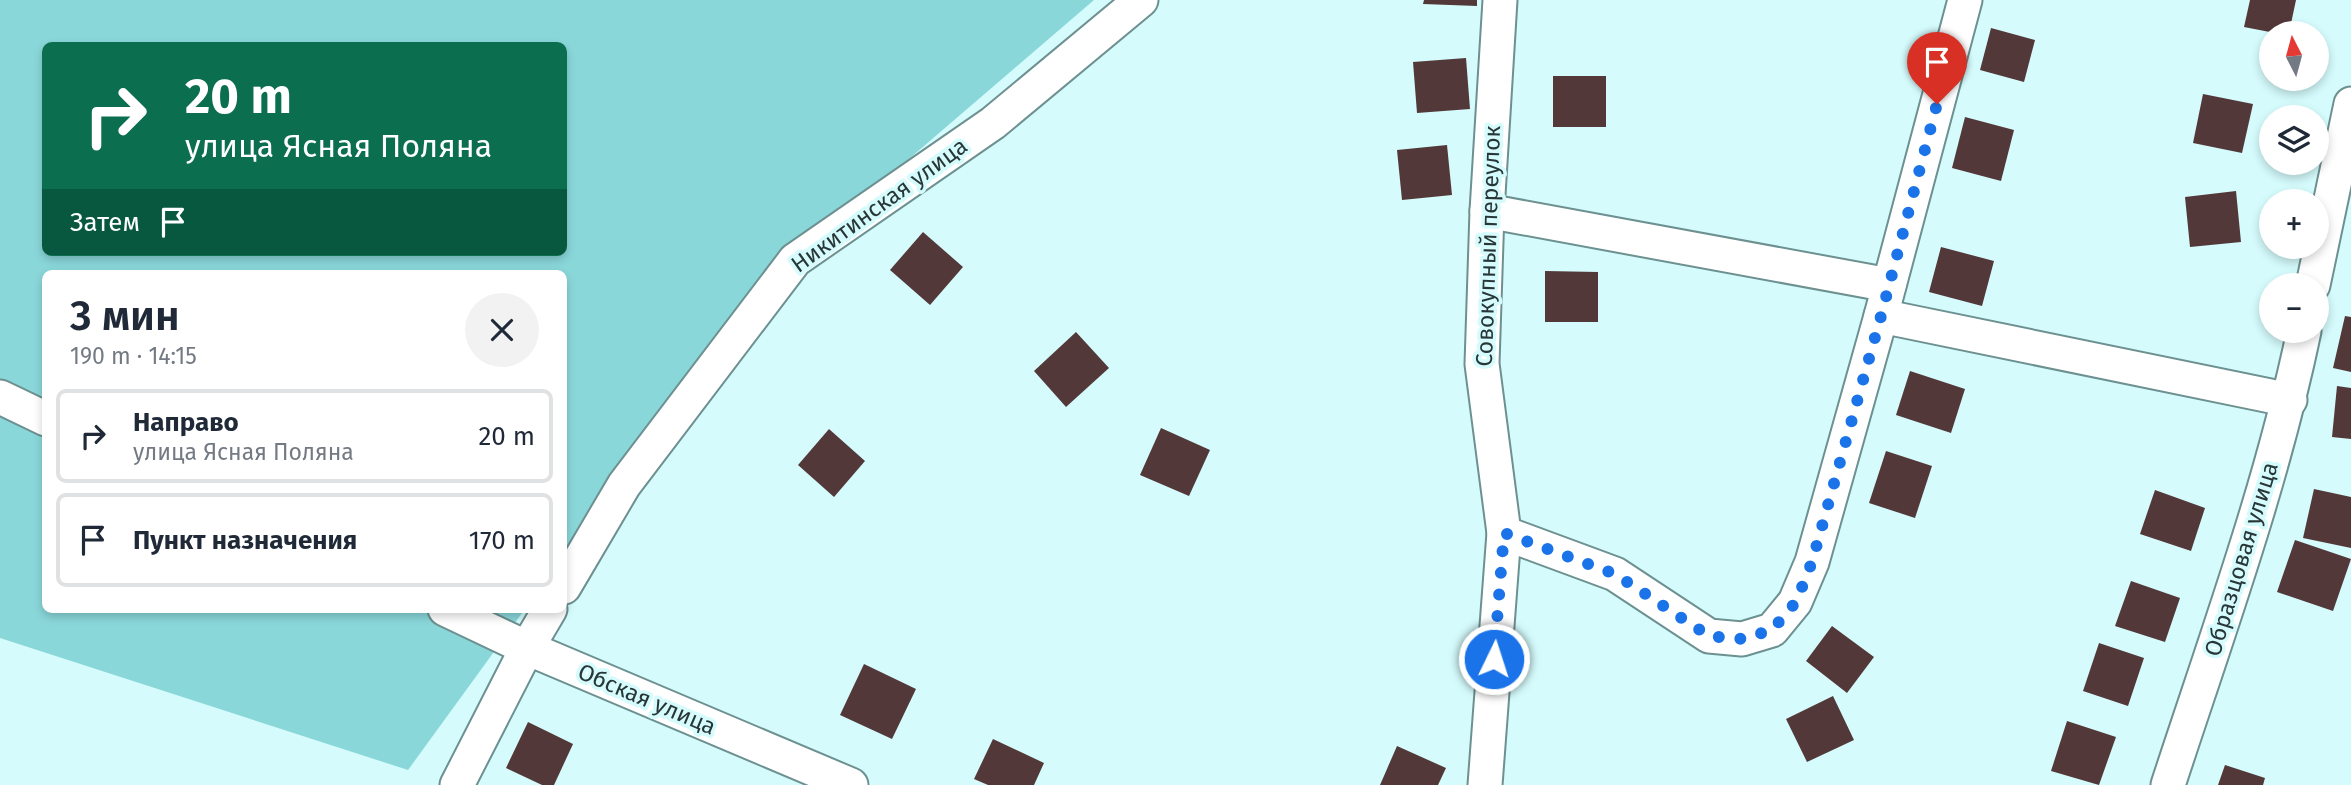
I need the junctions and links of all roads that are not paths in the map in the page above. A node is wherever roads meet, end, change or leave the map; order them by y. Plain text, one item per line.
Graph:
1 (1141, 0) edge
2 (1500, 0) edge
3 (1965, 0) edge
4 (2351, 104) edge
5 (1487, 211) junction
6 (2316, 273) edge
7 (1885, 300) junction
8 (2302, 343) edge
9 (0, 397) edge
10 (2290, 400) junction
11 (42, 417) edge
12 (1504, 533) junction
13 (567, 582) edge
14 (453, 613) edge
15 (548, 613) edge
16 (527, 648) junction
17 (457, 785) edge
18 (851, 785) edge
19 (1485, 785) edge
20 (2168, 785) edge

1 - 13 street, Никитинская улица
2 - 5 street, Совокупный переулок
3 - 7 street
4 - 6 street
5 - 7 street
5 - 12 street, Совокупный переулок
7 - 10 street
7 - 12 street
8 - 10 street, Образцовая улица
9 - 11 street
10 - 20 street, Образцовая улица
12 - 19 street, Совокупный переулок
14 - 16 street, Обская улица
15 - 16 street
16 - 17 street
16 - 18 street, Обская улица

